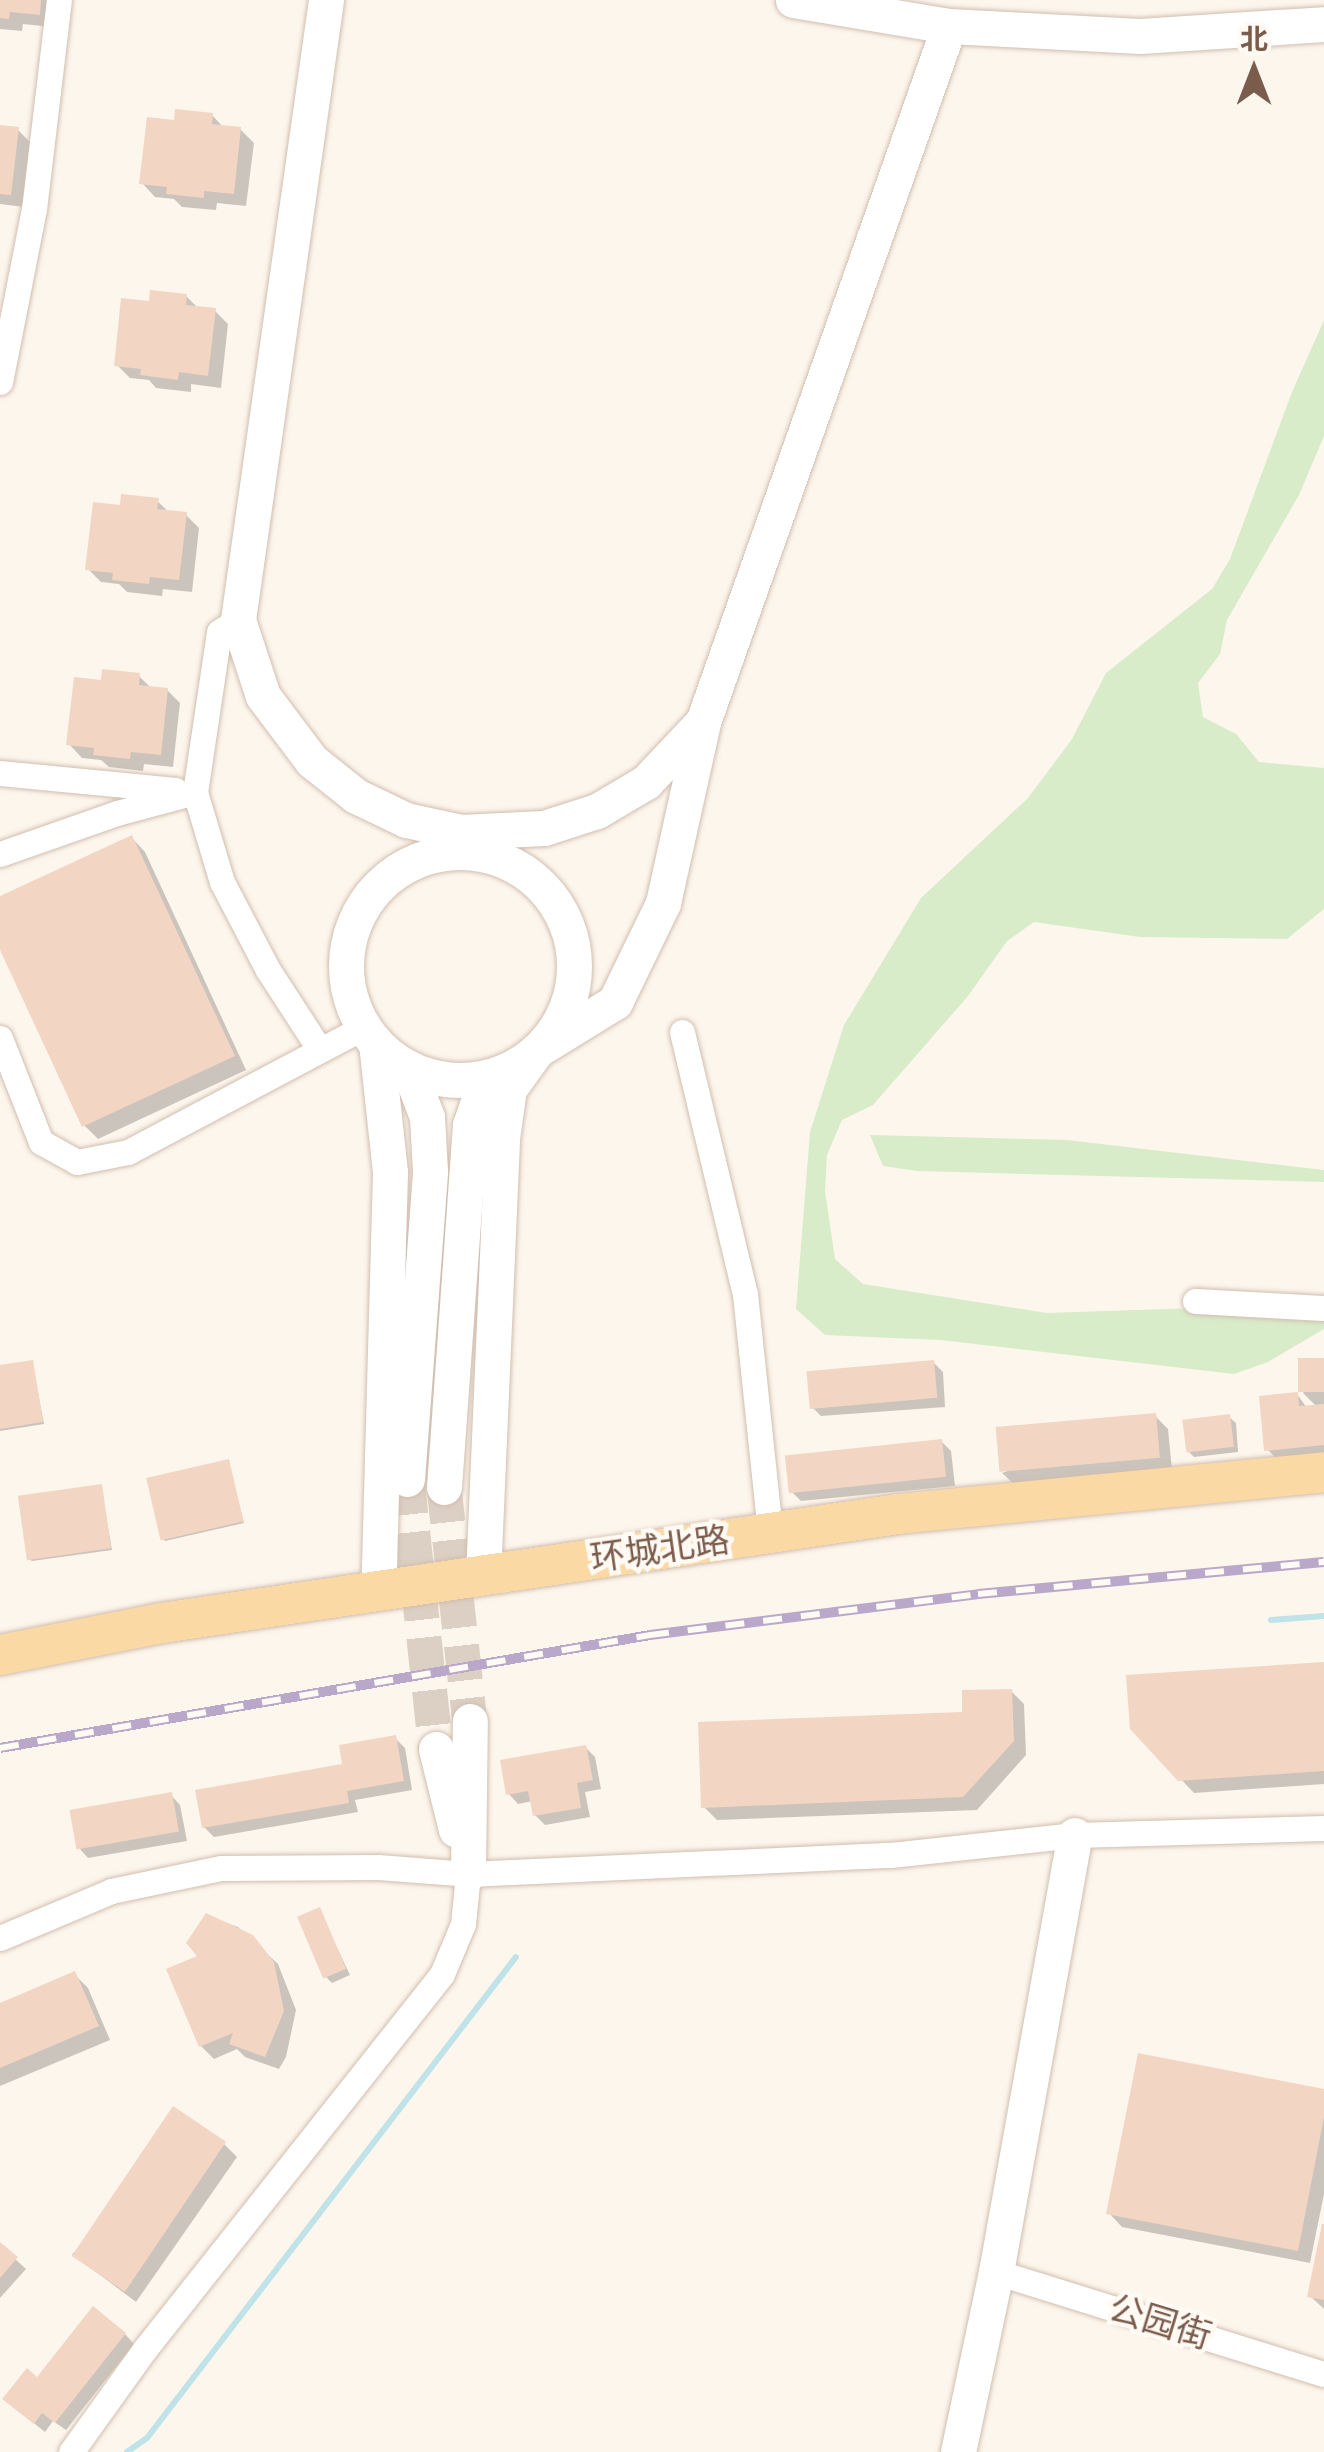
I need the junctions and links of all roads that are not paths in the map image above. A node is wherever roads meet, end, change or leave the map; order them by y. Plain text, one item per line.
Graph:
1 (59, 0) edge
2 (326, 0) edge
3 (794, 0) edge
4 (1324, 24) edge
5 (949, 26) junction
6 (0, 382) edge
7 (238, 620) junction
8 (703, 722) junction
9 (0, 774) edge
10 (195, 792) junction
11 (475, 833) junction
12 (0, 854) edge
13 (417, 861) junction
14 (530, 876) junction
15 (682, 1032) dead end
16 (370, 1035) junction
17 (0, 1038) edge
18 (320, 1050) junction
19 (538, 1050) junction
20 (408, 1066) junction
21 (504, 1071) junction
22 (1194, 1301) dead end
23 (1324, 1308) edge
24 (1324, 1472) edge
25 (407, 1479) tunnel mouth
26 (444, 1487) tunnel mouth
27 (770, 1533) junction
28 (484, 1576) junction
29 (378, 1591) junction
30 (0, 1655) edge
31 (470, 1722) tunnel mouth
32 (436, 1749) tunnel mouth
33 (1324, 1828) edge
34 (1075, 1835) junction
35 (468, 1874) junction
36 (0, 1938) edge
37 (996, 2272) junction
38 (1324, 2374) edge
39 (71, 2452) edge
40 (958, 2452) edge

1 - 6 street
2 - 7 street
3 - 5 street
4 - 5 street
5 - 8 street
7 - 10 street
7 - 11 street
8 - 11 street
8 - 19 street
9 - 10 street
10 - 12 street
10 - 18 street
11 - 13 street
11 - 14 street
13 - 14 street
13 - 16 street
14 - 19 street
15 - 27 street
16 - 18 street
16 - 20 street
16 - 29 street
17 - 18 street
19 - 21 street
19 - 28 street
20 - 21 street
20 - 25 street
21 - 26 street
22 - 23 street
24 - 27 main road, 环城北路
27 - 28 main road, 环城北路
28 - 29 main road, 环城北路
29 - 30 main road, 环城北路
31 - 35 street
32 - 35 street
33 - 34 street
34 - 35 street
34 - 37 street
35 - 36 street
35 - 39 street
37 - 38 street, 公园街
37 - 40 street

